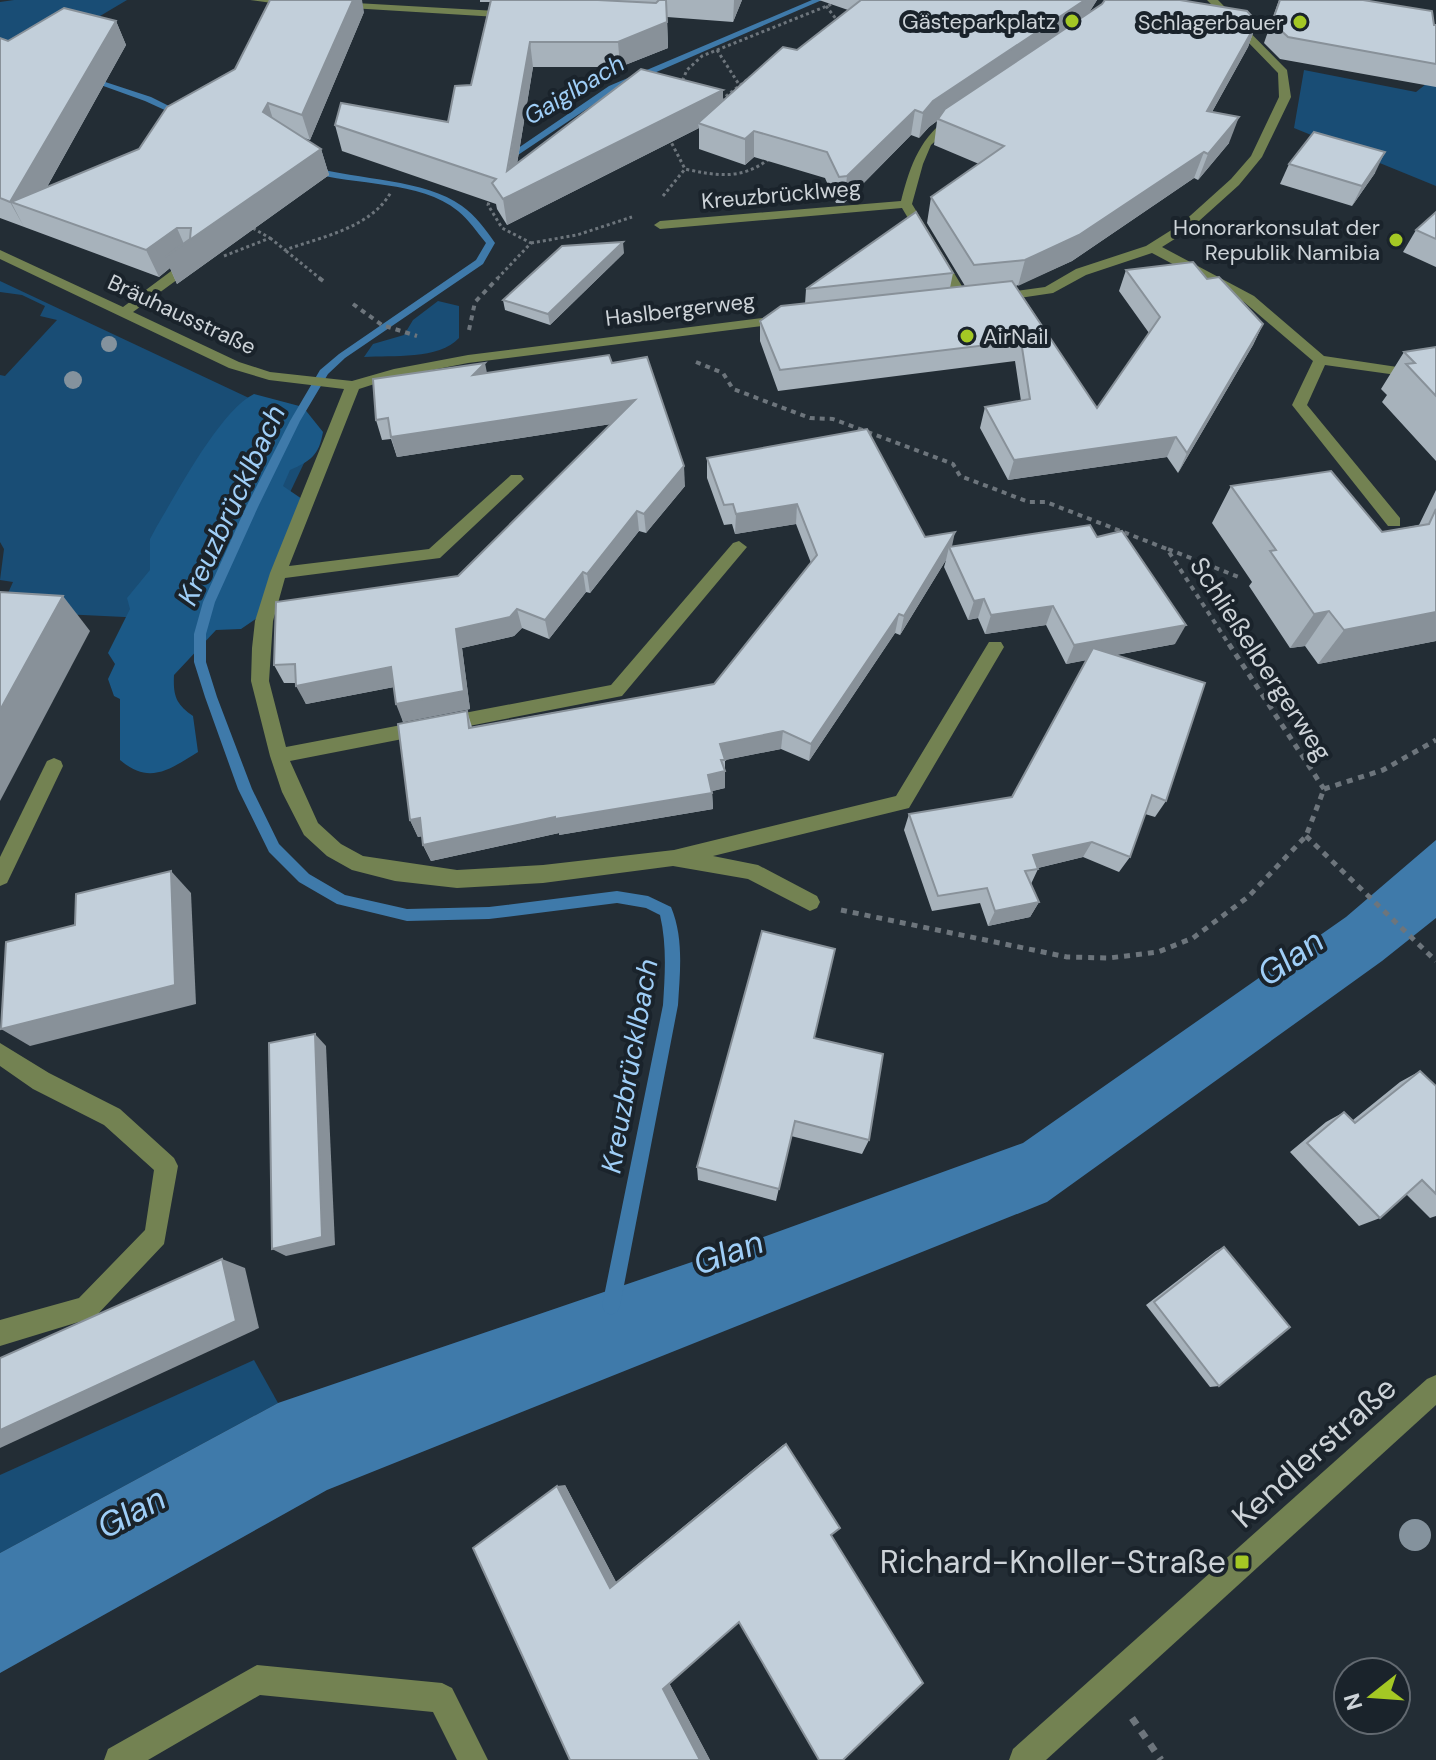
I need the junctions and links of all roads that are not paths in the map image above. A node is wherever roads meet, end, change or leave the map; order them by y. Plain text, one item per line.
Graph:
1 (255, 0) edge
2 (303, 3) edge
3 (1217, 3) edge
4 (331, 5) edge
5 (532, 16) edge
6 (971, 106) edge
7 (906, 204) junction
8 (660, 225) dead end
9 (1156, 250) junction
10 (0, 254) edge
11 (195, 260) edge
12 (964, 301) junction
13 (948, 303) edge
14 (125, 312) junction
15 (795, 318) edge
16 (1320, 360) junction
17 (1436, 367) edge
18 (345, 385) junction
19 (516, 479) dead end
20 (1394, 522) dead end
21 (739, 547) dead end
22 (278, 573) junction
23 (995, 647) dead end
24 (279, 756) junction
25 (54, 766) dead end
26 (673, 858) junction
27 (0, 877) edge
28 (810, 902) road end
29 (0, 1053) edge
30 (0, 1333) edge
31 (1436, 1388) edge
32 (119, 1760) edge
33 (473, 1760) edge
34 (1024, 1760) edge

1 - 2 street
3 - 9 street
4 - 5 street
6 - 7 street
7 - 8 street, Kreuzbrücklweg
7 - 12 street
9 - 12 street
9 - 16 street
10 - 14 street, Bräuhausstraße
11 - 14 street
12 - 13 street
14 - 18 street, Bräuhausstraße
15 - 18 street, Haslbergerweg
16 - 17 street
16 - 20 street
18 - 22 street
19 - 22 street
21 - 24 street
22 - 24 street
23 - 26 street
24 - 26 street
25 - 27 street
26 - 28 street
29 - 30 street
31 - 34 street, Kendlerstraße
32 - 33 street

